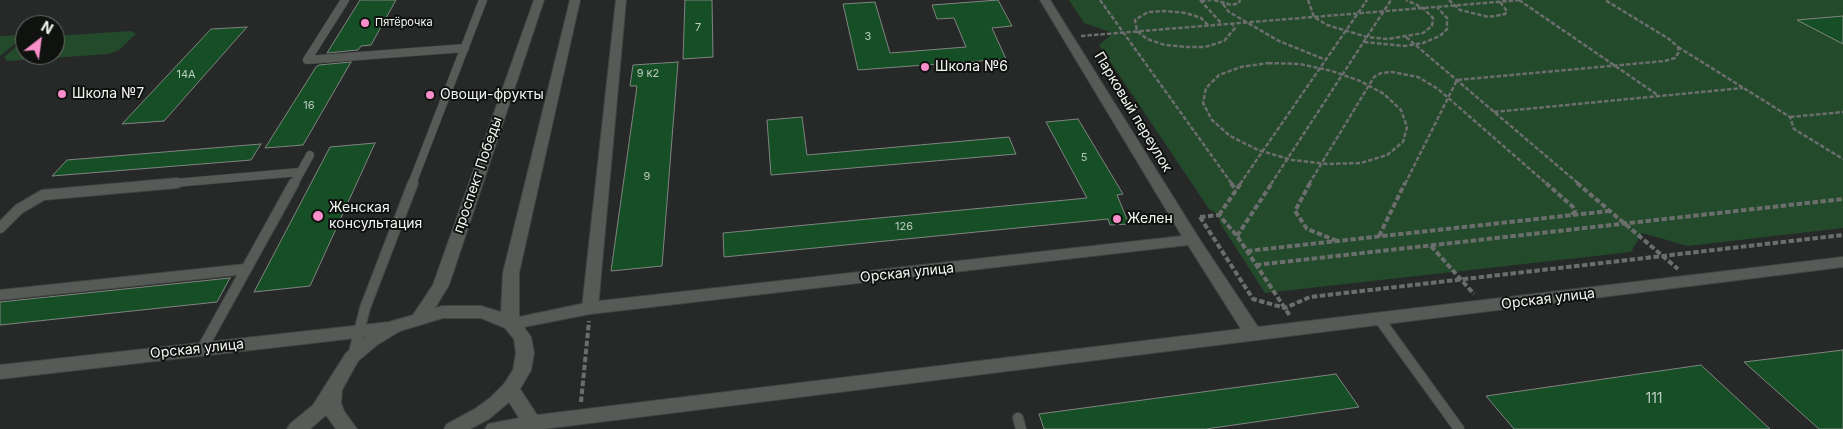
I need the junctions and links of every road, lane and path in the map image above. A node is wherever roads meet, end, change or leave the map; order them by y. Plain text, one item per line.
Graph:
1 (345, 0) edge
2 (483, 0) edge
3 (539, 0) edge
4 (576, 0) edge
5 (621, 0) edge
6 (1045, 0) edge
7 (1100, 0) edge
8 (1213, 0) edge
9 (1240, 0) edge
10 (1308, 0) edge
11 (1367, 0) edge
12 (1391, 0) edge
13 (1406, 0) edge
14 (1449, 0) edge
15 (1519, 0) edge
16 (1605, 0) edge
17 (1200, 1) edge
18 (1498, 1) edge
19 (1223, 4) junction
20 (1453, 6) junction
21 (1438, 7) junction
22 (1423, 8) junction
23 (1384, 11) junction
24 (1358, 13) junction
25 (1314, 17) junction
26 (1245, 22) junction
27 (1222, 24) junction
28 (1231, 24) junction
29 (1208, 25) junction
30 (1137, 31) junction
31 (1123, 32) junction
32 (1345, 32) junction
33 (1068, 37) junction
34 (1367, 37) junction
35 (1406, 37) junction
36 (1364, 42) junction
37 (1415, 45) junction
38 (1678, 47) junction
39 (465, 48) junction
40 (1326, 60) junction
41 (1615, 66) junction
42 (1320, 68) junction
43 (1343, 74) junction
44 (1457, 80) junction
45 (1369, 86) junction
46 (1743, 88) junction
47 (1659, 96) junction
48 (1448, 97) junction
49 (1493, 112) junction
50 (1843, 112) edge
51 (1790, 117) junction
52 (1263, 151) junction
53 (310, 155) dead end
54 (1288, 159) junction
55 (1843, 159) edge
56 (1322, 164) junction
57 (300, 172) junction
58 (1236, 190) junction
59 (1843, 199) edge
60 (1610, 211) junction
61 (1219, 215) junction
62 (1571, 216) junction
63 (1200, 217) junction
64 (1179, 219) junction
65 (1624, 224) junction
66 (0, 228) edge
67 (1843, 235) edge
68 (1237, 236) junction
69 (1379, 236) junction
70 (1192, 240) junction
71 (1337, 241) junction
72 (1431, 245) junction
73 (1247, 251) junction
74 (1662, 256) junction
75 (1843, 262) edge
76 (1256, 265) junction
77 (246, 269) junction
78 (1461, 280) junction
79 (1691, 281) junction
80 (0, 296) edge
81 (1485, 307) junction
82 (590, 308) junction
83 (1285, 308) junction
84 (420, 318) junction
85 (1380, 320) junction
86 (511, 324) junction
87 (394, 327) junction
88 (1299, 330) junction
89 (358, 332) junction
90 (1254, 335) junction
91 (202, 349) junction
92 (352, 357) junction
93 (0, 372) edge
94 (510, 389) junction
95 (333, 390) junction
96 (580, 416) junction
97 (533, 426) edge
98 (297, 429) edge
99 (348, 429) edge
100 (454, 429) edge
101 (494, 429) edge
102 (1460, 429) edge

1 - 39 lane
2 - 39 lane
3 - 84 street, проспект Победы
4 - 86 street
5 - 82 street
6 - 33 street, Парковый переулок
7 - 31 path
8 - 17 path
8 - 19 path
9 - 19 path
10 - 25 path
11 - 24 path
12 - 23 path
13 - 22 path
14 - 20 path
15 - 18 path
15 - 41 path
16 - 38 path
17 - 27 path
18 - 20 path
18 - 20 path
19 - 26 path
20 - 21 path
21 - 22 path
21 - 37 path
22 - 23 path
22 - 35 path
23 - 24 path
23 - 34 path
24 - 25 path
24 - 32 path
25 - 26 path
25 - 32 path
26 - 28 path
26 - 40 path
27 - 28 path
27 - 29 path
28 - 30 path
29 - 30 path
29 - 30 path
30 - 31 path
31 - 33 path
31 - 58 path
32 - 34 path
32 - 40 path
33 - 64 street, Парковый переулок
34 - 35 path
34 - 36 path
35 - 37 path
36 - 37 path
36 - 43 path
37 - 44 path
38 - 41 path
38 - 46 path
39 - 89 lane
40 - 42 path
41 - 44 path
41 - 47 path
42 - 43 path
42 - 52 path
42 - 52 path
43 - 45 path
43 - 54 path
44 - 48 path
44 - 49 path
45 - 48 path
45 - 56 path
45 - 56 path
46 - 47 path
46 - 51 path
47 - 49 path
48 - 62 path
48 - 69 path
49 - 60 path
50 - 51 path
51 - 55 path
52 - 54 path
52 - 58 path
53 - 57 lane
54 - 56 path
54 - 68 path
56 - 71 path
57 - 66 lane
57 - 77 lane
58 - 61 path
59 - 65 path
60 - 62 path
60 - 65 path
61 - 63 path
61 - 68 path
62 - 69 path
63 - 64 path
63 - 83 path
64 - 70 street, Парковый переулок
65 - 72 path
65 - 74 path
67 - 74 path
68 - 73 path
69 - 71 path
70 - 82 street, Орская улица
70 - 90 street
71 - 73 path
72 - 76 path
72 - 78 path
73 - 76 path
74 - 78 path
74 - 79 path
75 - 79 street, Орская улица
76 - 83 path
77 - 80 lane
77 - 91 lane
78 - 81 path
78 - 83 path
79 - 81 street, Орская улица
81 - 85 street, Орская улица
82 - 86 street, Орская улица
82 - 96 path
83 - 88 path
84 - 86 street
84 - 87 street
85 - 88 street, Орская улица
85 - 102 lane
86 - 94 street
87 - 89 street, Орская улица
87 - 92 street
88 - 90 street, Орская улица
89 - 91 street, Орская улица
89 - 92 lane
90 - 96 street, Орская улица
91 - 93 street, Орская улица
92 - 95 street
94 - 97 street
94 - 100 street
95 - 98 street
95 - 99 street
96 - 97 street, Орская улица
97 - 101 street, Орская улица

